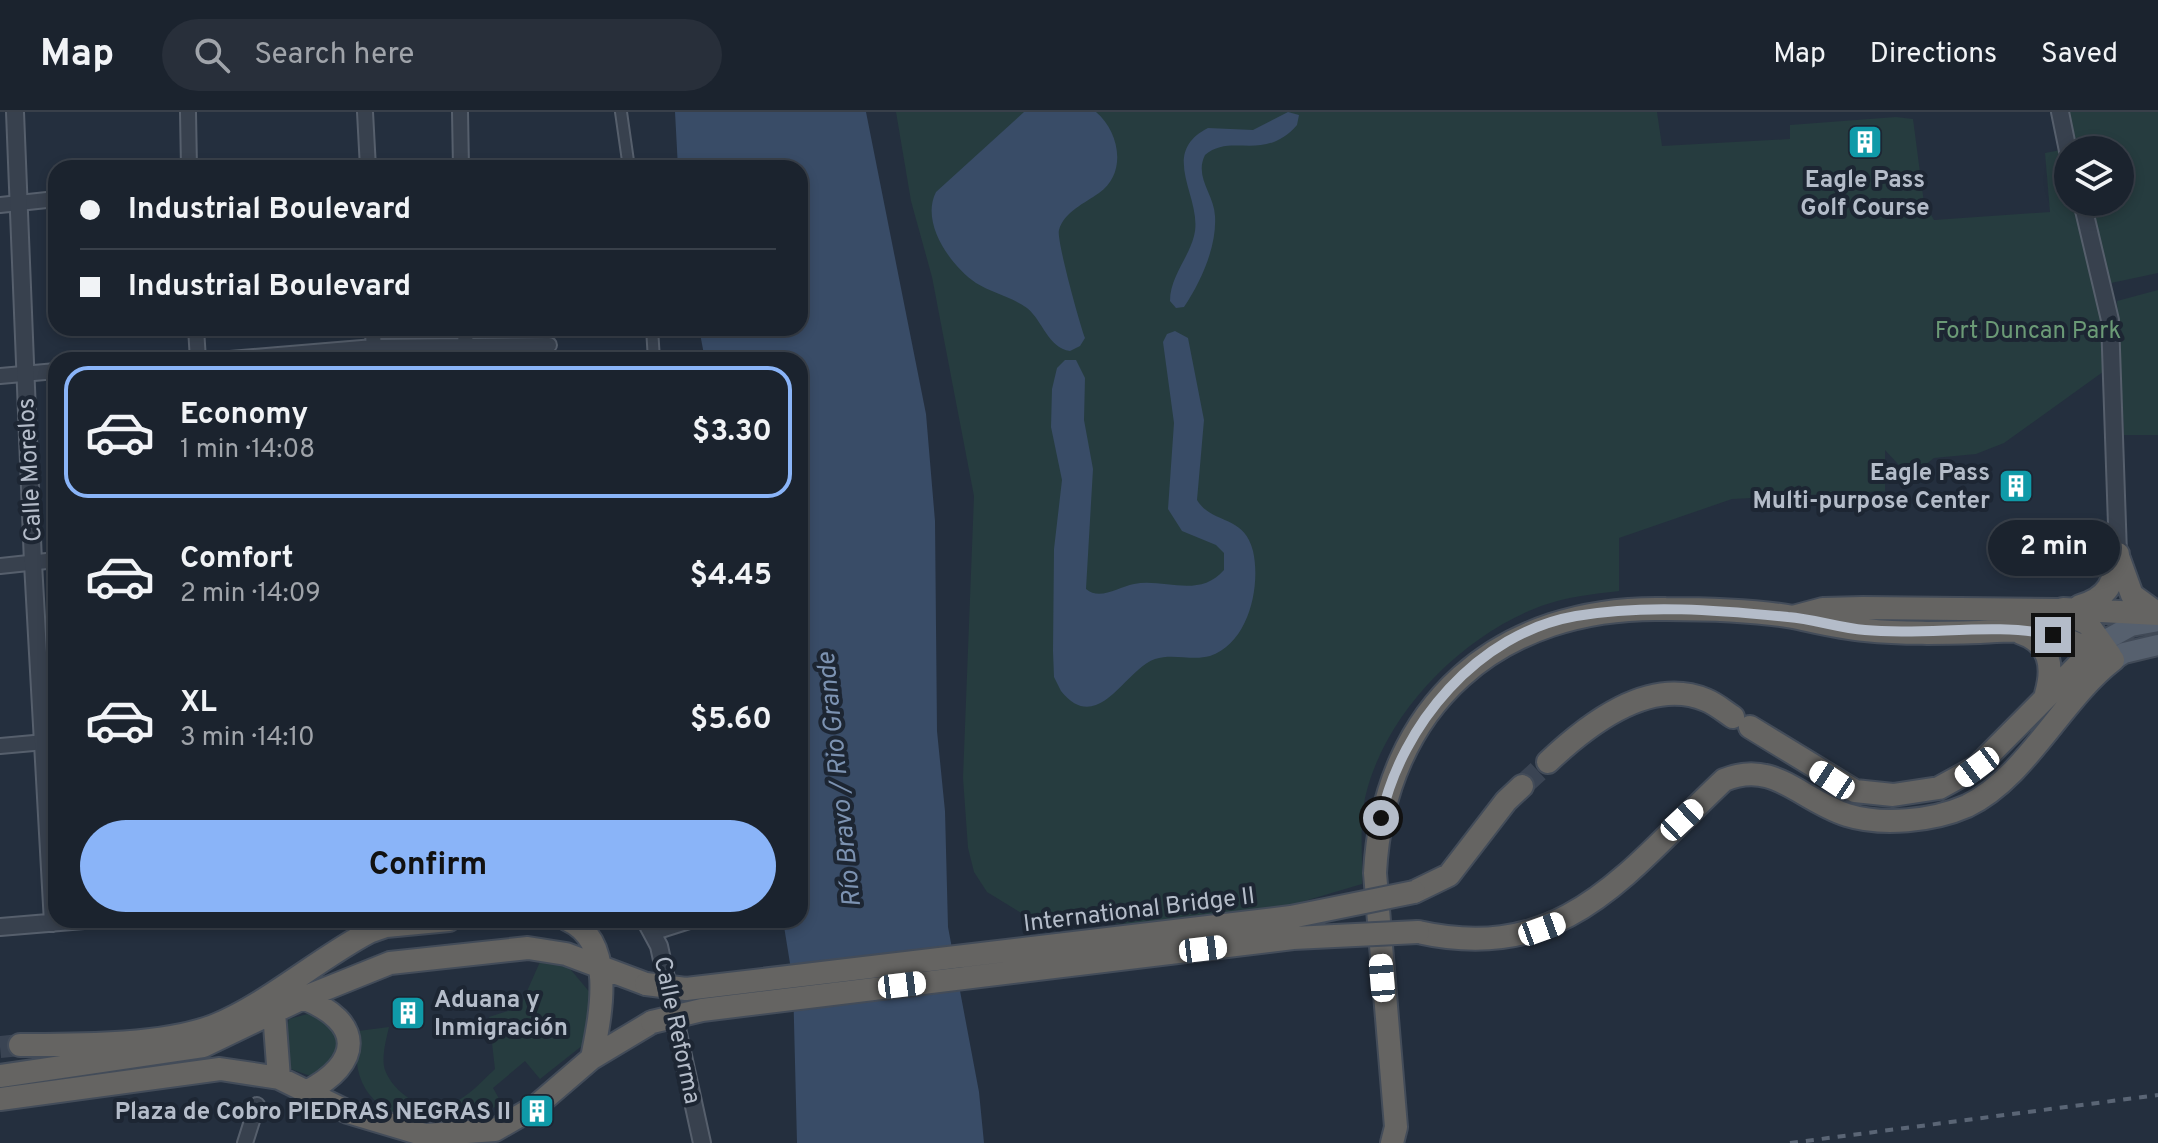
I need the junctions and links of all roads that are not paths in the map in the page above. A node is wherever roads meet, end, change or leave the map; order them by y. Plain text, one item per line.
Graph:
1 (15, 112) edge
2 (188, 112) edge
3 (365, 112) edge
4 (460, 112) edge
5 (621, 112) edge
6 (2060, 112) edge
7 (2065, 136) edge
8 (189, 160) edge
9 (368, 160) edge
10 (461, 160) edge
11 (628, 160) edge
12 (48, 200) edge
13 (18, 203) junction
14 (0, 205) edge
15 (2085, 216) edge
16 (466, 336) edge
17 (466, 344) junction
18 (549, 345) dead end
19 (392, 352) edge
20 (466, 352) edge
21 (48, 372) edge
22 (24, 374) junction
23 (0, 376) edge
24 (2118, 554) junction
25 (48, 561) edge
26 (33, 563) junction
27 (0, 566) edge
28 (2048, 609) junction
29 (2071, 609) junction
30 (2158, 614) edge
31 (1792, 617) junction
32 (2158, 621) edge
33 (2016, 631) junction
34 (2158, 645) edge
35 (2101, 651) junction
36 (2046, 694) junction
37 (48, 730) edge
38 (48, 741) edge
39 (0, 746) edge
40 (1548, 762) tunnel mouth
41 (1522, 786) tunnel mouth
42 (1870, 794) junction
43 (1867, 818) junction
44 (48, 923) edge
45 (0, 927) edge
46 (380, 928) edge
47 (577, 928) edge
48 (650, 928) edge
49 (599, 968) junction
50 (871, 978) junction
51 (303, 998) junction
52 (274, 1012) junction
53 (20, 1045) tunnel mouth
54 (592, 1058) junction
55 (0, 1076) edge
56 (279, 1078) junction
57 (306, 1092) junction
58 (0, 1099) edge
59 (257, 1105) dead end
60 (1397, 1138) edge
61 (245, 1143) edge
62 (702, 1143) edge

1 - 13 street, Calle Morelos
2 - 8 street
3 - 9 street
4 - 10 street
5 - 11 street
6 - 7 street
12 - 13 street
13 - 14 street
13 - 22 street, Calle Morelos
15 - 24 street
16 - 17 street
17 - 18 street
17 - 19 street
17 - 20 street
21 - 22 street
22 - 23 street
22 - 26 street, Calle Morelos
24 - 29 highway
24 - 30 highway
25 - 26 street
26 - 27 street
26 - 37 street, Calle Morelos
28 - 29 highway
28 - 31 highway
28 - 35 highway
29 - 30 highway
31 - 33 highway
31 - 60 highway
32 - 35 main road
33 - 35 highway
33 - 36 highway
34 - 35 main road
35 - 36 highway
35 - 43 highway, International Bridge II
36 - 42 highway
38 - 39 street
40 - 42 highway
41 - 50 highway, International Bridge II, bridge
42 - 43 highway
43 - 50 highway, International Bridge II, bridge
44 - 45 street
46 - 53 highway
47 - 49 highway
48 - 62 street, Calle Reforma
49 - 50 highway, bridge
49 - 51 highway
49 - 54 highway
50 - 54 highway, bridge
51 - 52 highway
51 - 57 highway
52 - 55 highway
52 - 56 highway
54 - 57 highway
56 - 57 highway
56 - 58 highway
59 - 61 street

